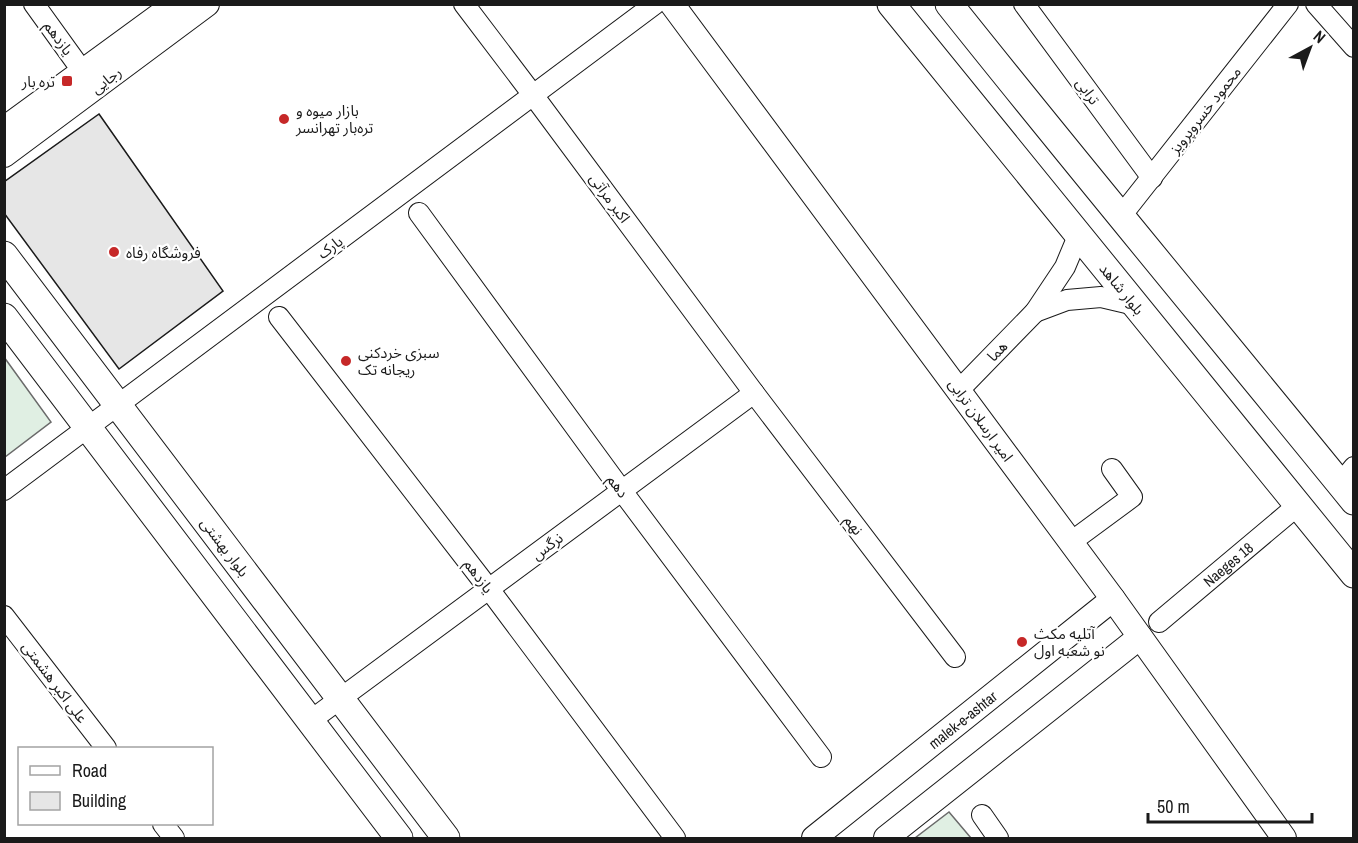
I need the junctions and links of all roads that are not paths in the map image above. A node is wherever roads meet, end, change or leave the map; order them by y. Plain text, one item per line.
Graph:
1 (34, 4) edge
2 (175, 4) edge
3 (207, 4) edge
4 (464, 4) edge
5 (655, 4) edge
6 (672, 4) edge
7 (891, 4) edge
8 (949, 4) edge
9 (1024, 4) edge
10 (1288, 4) edge
11 (1316, 4) edge
12 (1353, 47) edge
13 (83, 72) junction
14 (533, 95) junction
15 (4, 129) edge
16 (4, 155) edge
17 (1152, 178) junction
18 (419, 213) dead end
19 (1121, 216) junction
20 (1078, 236) junction
21 (4, 255) edge
22 (1135, 305) junction
23 (1035, 312) junction
24 (4, 317) edge
25 (279, 317) dead end
26 (959, 390) junction
27 (754, 393) junction
28 (118, 405) junction
29 (88, 427) junction
30 (1112, 469) dead end
31 (1349, 484) edge
32 (4, 490) edge
33 (621, 491) junction
34 (1298, 506) junction
35 (1071, 542) junction
36 (1353, 574) edge
37 (489, 589) junction
38 (1113, 599) junction
39 (4, 616) edge
40 (1150, 629) junction
41 (955, 657) dead end
42 (340, 699) junction
43 (310, 721) junction
44 (105, 747) edge
45 (820, 757) dead end
46 (982, 815) dead end
47 (164, 825) edge
48 (174, 838) edge
49 (399, 838) edge
50 (446, 838) edge
51 (675, 838) edge
52 (814, 838) edge
53 (886, 838) edge
54 (998, 838) edge
55 (1284, 838) edge

1 - 13 street, یازدهم
2 - 13 street, رجایی
3 - 16 street, رجایی
4 - 14 street, اکبر مرآتی
5 - 14 street, پارک
6 - 26 street, امیر ارسلان ترابی
7 - 20 main road, بلوار شاهد
8 - 19 main road
9 - 17 street, ترابی
10 - 17 street, محمود خسروپرویز
11 - 12 street
13 - 15 street, رجایی
14 - 27 street, اکبر مرآتی
14 - 28 street, پارک
17 - 19 street, محمود خسروپرویز
18 - 33 street, دهم
19 - 31 main road
20 - 22 main road, بلوار شاهد
20 - 23 street
21 - 28 main road, بلوار بهشتی
22 - 23 street
22 - 34 main road, بلوار شاهد
23 - 26 street, هما
24 - 29 main road
25 - 37 street, یازدهم
26 - 35 street, امیر ارسلان ترابی
27 - 33 street, نرگس
27 - 41 street, نهم
28 - 29 street, پارک
28 - 42 main road, بلوار بهشتی
29 - 32 street, پارک
29 - 43 main road
30 - 35 street
33 - 37 street, نرگس
33 - 45 street, دهم
34 - 36 main road, بلوار شاهد
34 - 40 street, Naeges 18
35 - 38 street, امیر ارسلان ترابی
37 - 42 street, نرگس
37 - 51 street, یازدهم
38 - 40 street, امیر ارسلان ترابی
38 - 52 street, malek-e-ashtar
39 - 44 street, علی اکبر هشمتی
40 - 53 street
40 - 55 street, امیر ارسلان ترابی
42 - 43 street, نرگس
42 - 50 main road, بلوار بهشتی
43 - 49 main road
46 - 54 street
47 - 48 street

